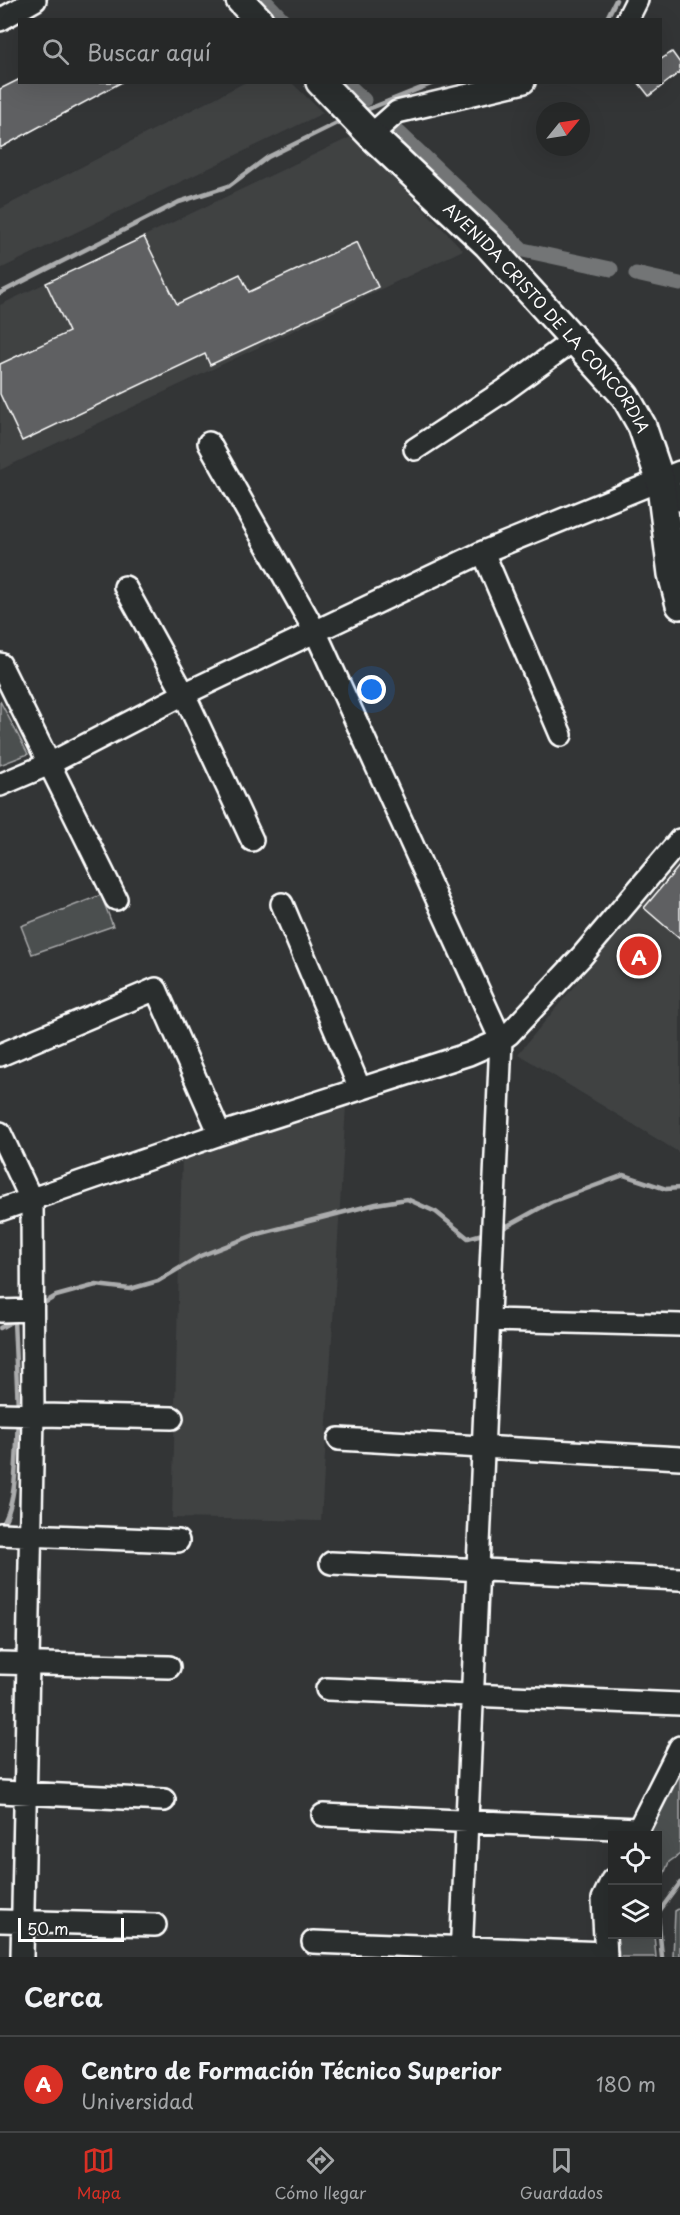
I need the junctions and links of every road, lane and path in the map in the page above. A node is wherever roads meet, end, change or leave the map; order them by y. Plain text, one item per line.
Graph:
1 (35, 0) edge
2 (240, 0) edge
3 (637, 0) edge
4 (257, 18) edge
5 (628, 18) edge
6 (0, 20) edge
7 (322, 84) edge
8 (516, 84) edge
9 (368, 132) junction
10 (575, 339) junction
11 (209, 443) dead end
12 (415, 449) dead end
13 (670, 475) edge
14 (680, 500) edge
15 (483, 552) junction
16 (125, 587) dead end
17 (680, 605) edge
18 (316, 633) junction
19 (0, 664) edge
20 (184, 694) junction
21 (561, 735) dead end
22 (50, 764) junction
23 (0, 785) edge
24 (252, 840) dead end
25 (680, 840) edge
26 (116, 899) dead end
27 (282, 904) dead end
28 (501, 1040) junction
29 (0, 1055) edge
30 (360, 1089) junction
31 (0, 1133) edge
32 (220, 1134) junction
33 (32, 1201) junction
34 (0, 1210) edge
35 (32, 1310) junction
36 (0, 1311) edge
37 (489, 1320) junction
38 (680, 1325) edge
39 (0, 1414) edge
40 (33, 1415) junction
41 (172, 1418) dead end
42 (339, 1439) dead end
43 (483, 1447) junction
44 (680, 1458) edge
45 (0, 1534) edge
46 (30, 1535) junction
47 (178, 1542) dead end
48 (331, 1563) dead end
49 (478, 1570) junction
50 (680, 1579) edge
51 (0, 1663) edge
52 (27, 1664) junction
53 (169, 1667) dead end
54 (327, 1689) dead end
55 (472, 1695) junction
56 (680, 1704) edge
57 (680, 1747) edge
58 (0, 1792) edge
59 (25, 1793) junction
60 (164, 1800) dead end
61 (323, 1815) dead end
62 (467, 1821) junction
63 (621, 1831) edge
64 (637, 1831) edge
65 (610, 1885) edge
66 (0, 1921) edge
67 (22, 1922) junction
68 (155, 1925) dead end
69 (313, 1942) dead end
70 (461, 1952) edge
71 (606, 1955) edge
72 (22, 1957) edge

1 - 6 street
2 - 4 main road
3 - 5 street
7 - 9 main road, AVENIDA CRISTO DE LA CONCORDIA
8 - 9 street
9 - 10 main road, AVENIDA CRISTO DE LA CONCORDIA
10 - 12 street
10 - 13 main road, AVENIDA CRISTO DE LA CONCORDIA
11 - 18 street
13 - 14 street
13 - 15 street
13 - 17 main road, AVENIDA CRISTO DE LA CONCORDIA
15 - 18 street
15 - 21 street
16 - 20 street
18 - 20 street
18 - 28 street
19 - 22 street
20 - 22 street
20 - 24 street
22 - 23 street
22 - 26 street
25 - 28 street
27 - 30 street
28 - 30 street
28 - 37 street
29 - 32 street
30 - 32 street
31 - 33 street
32 - 33 street
33 - 34 street
33 - 35 street
35 - 36 street
35 - 40 street
37 - 38 street
37 - 43 street
39 - 40 street
40 - 41 street
40 - 46 street
42 - 43 street
43 - 44 street
43 - 49 street
45 - 46 street
46 - 47 street
46 - 52 street
48 - 49 street
49 - 50 street
49 - 55 street
51 - 52 street
52 - 53 street
52 - 59 street
54 - 55 street
55 - 56 street
55 - 62 street
57 - 64 street
58 - 59 street
59 - 60 street
59 - 67 street
61 - 62 street
62 - 63 street
62 - 70 street
65 - 71 street
66 - 67 street
67 - 68 street
67 - 72 street
69 - 70 street
70 - 71 street

